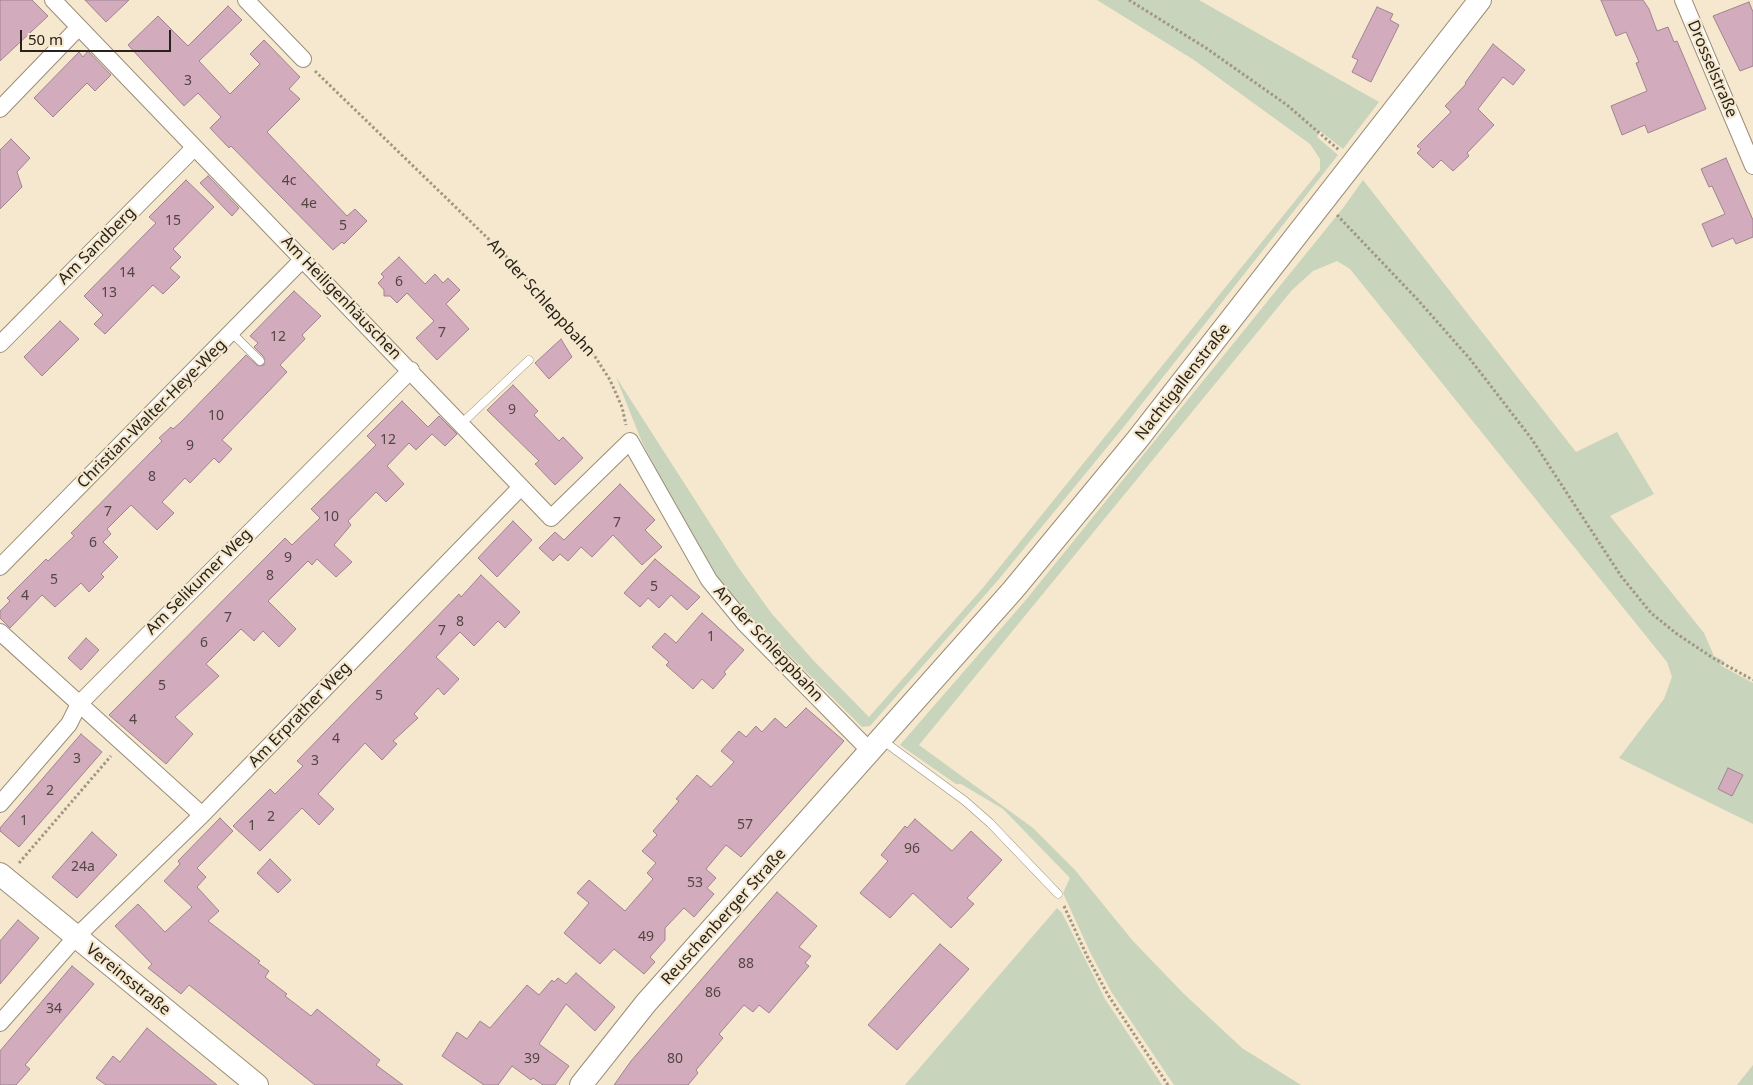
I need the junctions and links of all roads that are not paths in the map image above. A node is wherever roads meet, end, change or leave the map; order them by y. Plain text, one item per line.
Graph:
1 (54, 0) edge
2 (246, 0) edge
3 (1480, 0) edge
4 (1683, 0) edge
5 (79, 27) junction
6 (303, 59) road end
7 (0, 109) edge
8 (194, 148) junction
9 (1753, 166) edge
10 (303, 260) junction
11 (232, 333) junction
12 (0, 344) edge
13 (529, 360) dead end
14 (260, 361) dead end
15 (410, 370) junction
16 (461, 424) junction
17 (630, 441) joint
18 (520, 488) junction
19 (0, 567) edge
20 (0, 632) edge
21 (78, 704) junction
22 (876, 746) junction
23 (0, 804) edge
24 (202, 815) junction
25 (3, 876) edge
26 (1058, 894) road end
27 (75, 938) junction
28 (0, 1023) edge
29 (257, 1085) edge
30 (581, 1085) edge

1 - 5 street, Am Heiligenhäuschen
2 - 6 street
3 - 22 main road, Nachtigallenstraße
4 - 9 street, Drosselstraße
5 - 7 street
5 - 8 street, Am Heiligenhäuschen
8 - 10 street, Am Heiligenhäuschen
8 - 12 street, Am Sandberg
10 - 11 street, Christian-Walter-Heye-Weg
10 - 15 street, Am Heiligenhäuschen
11 - 14 lane
11 - 19 street, Christian-Walter-Heye-Weg
13 - 16 lane
15 - 16 street, Am Heiligenhäuschen
15 - 21 street, Am Selikumer Weg
16 - 18 street, Am Heiligenhäuschen
17 - 18 street, Am Heiligenhäuschen
17 - 22 street, An der Schleppbahn
18 - 24 street, Am Erprather Weg
20 - 21 street
21 - 23 street, Am Selikumer Weg
21 - 24 street
22 - 26 lane
22 - 30 main road, Reuschenberger Straße
24 - 27 street, Am Erprather Weg
25 - 27 main road, Vereinsstraße
27 - 28 street, Am Erprather Weg
27 - 29 main road, Vereinsstraße

